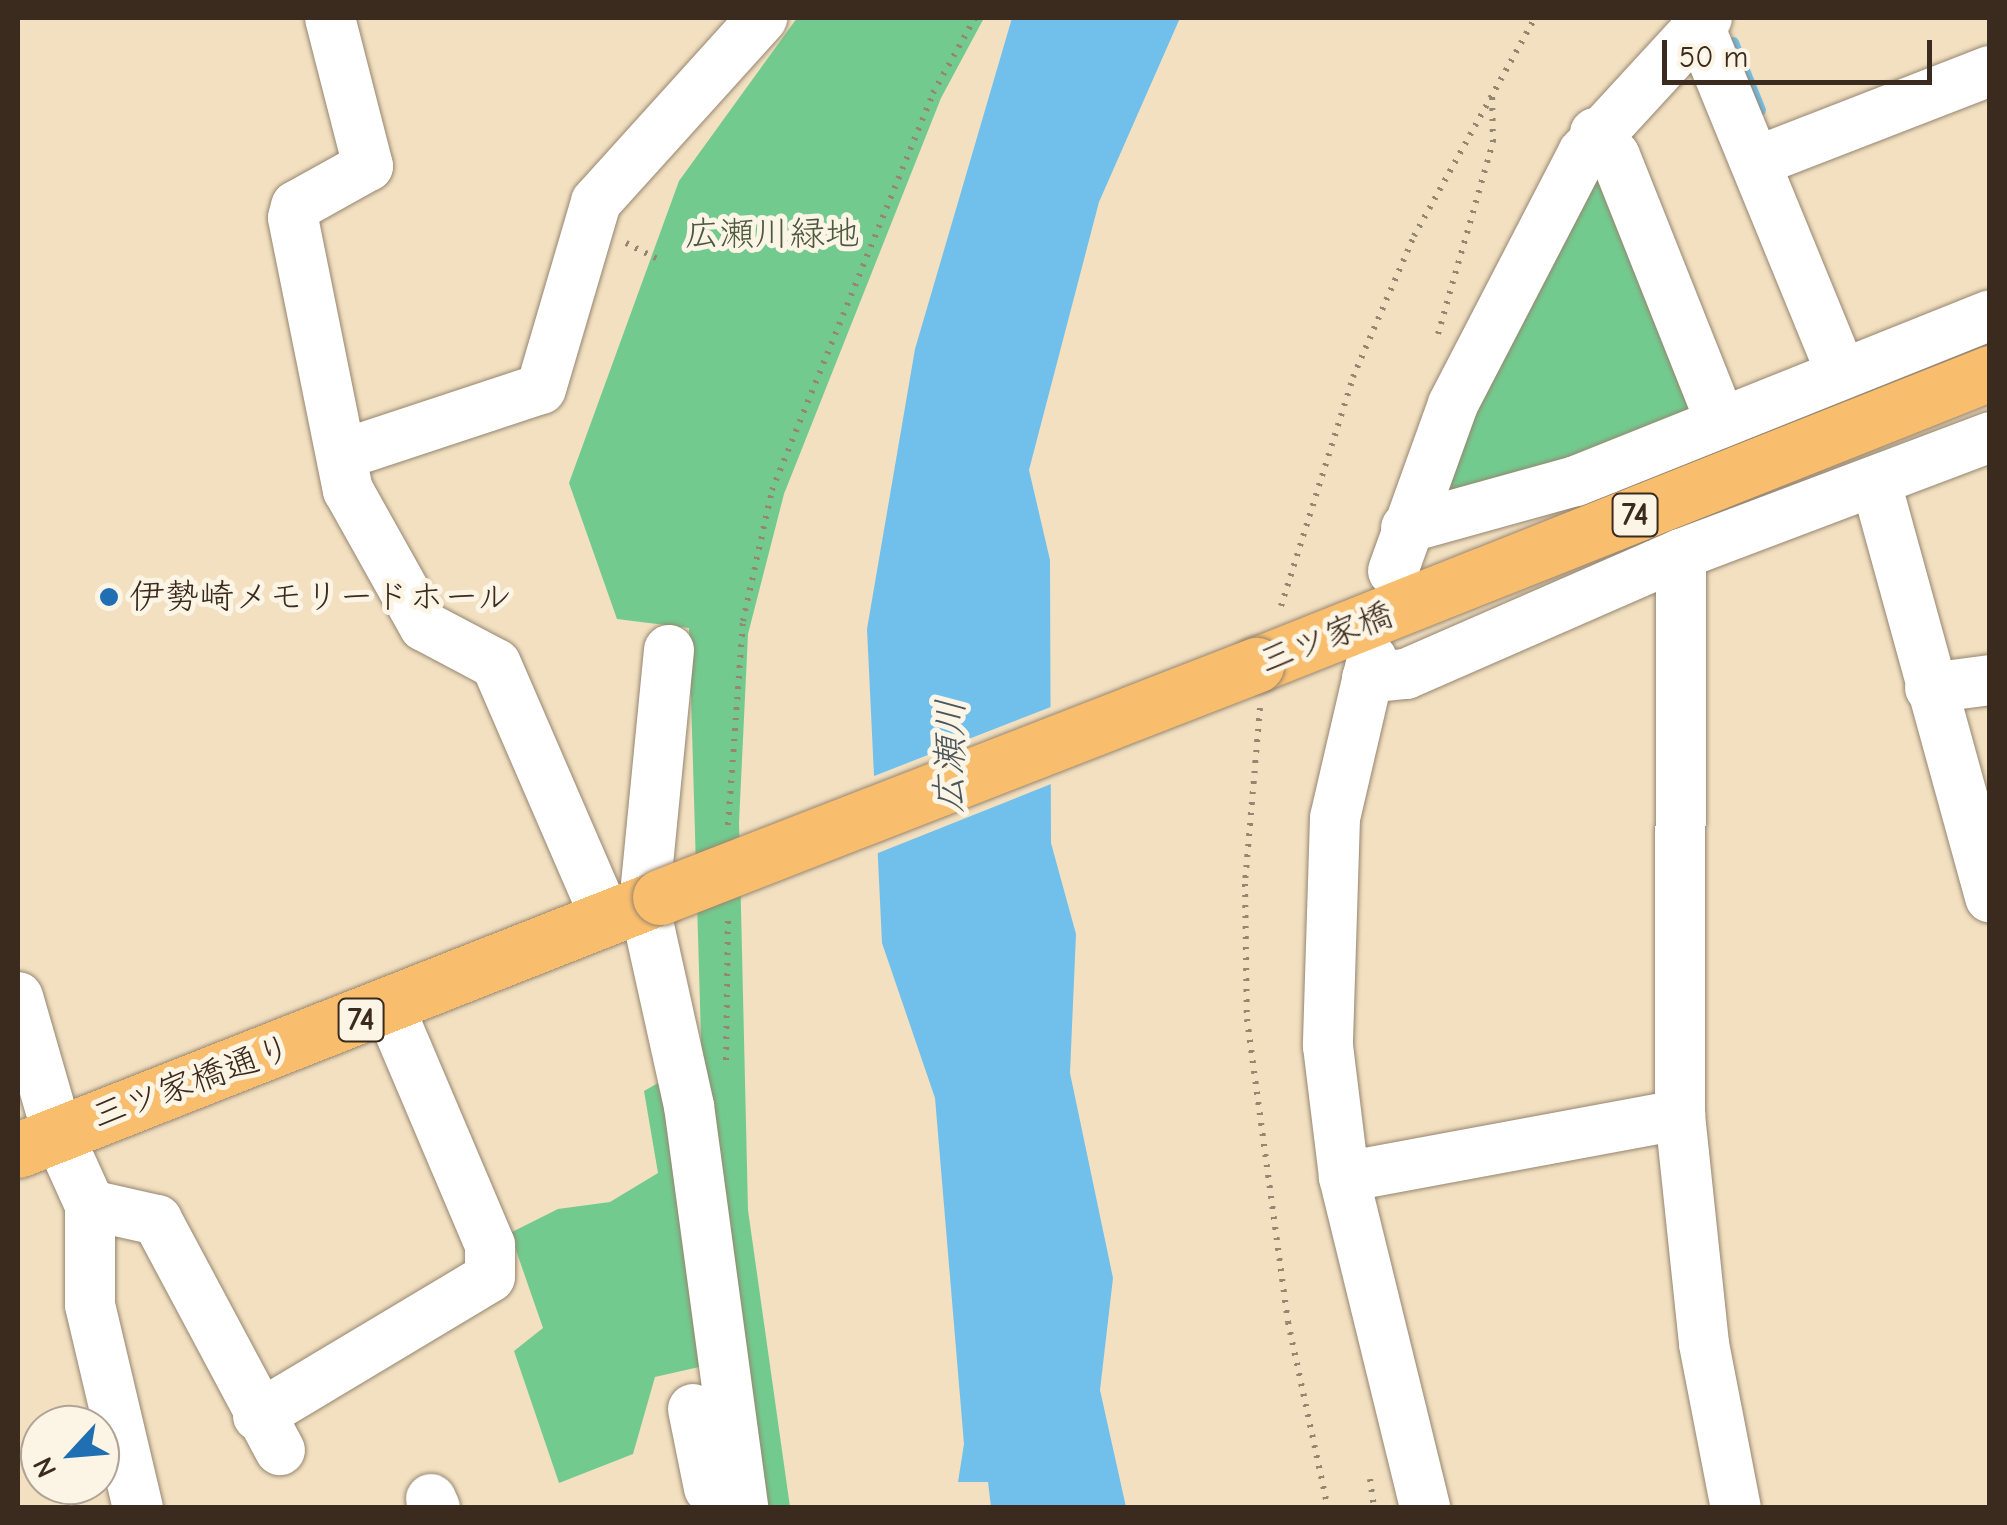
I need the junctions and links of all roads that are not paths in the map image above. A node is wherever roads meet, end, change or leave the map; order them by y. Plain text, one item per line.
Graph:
1 (330, 18) edge
2 (762, 18) edge
3 (1703, 22) edge
4 (1990, 71) edge
5 (1595, 134) junction
6 (1758, 161) junction
7 (1990, 316) edge
8 (1841, 372) junction
9 (1990, 373) edge
10 (1721, 424) junction
11 (1990, 437) edge
12 (344, 454) junction
13 (1876, 484) junction
14 (1682, 554) junction
15 (669, 650) dead end
16 (1990, 680) edge
17 (1930, 688) junction
18 (1990, 898) edge
19 (637, 906) junction
20 (18, 997) edge
21 (390, 1009) junction
22 (1680, 1114) junction
23 (37, 1141) edge
24 (1344, 1177) junction
25 (90, 1205) junction
26 (693, 1409) dead end
27 (138, 1508) edge
28 (712, 1508) edge
29 (743, 1508) edge
30 (1424, 1508) edge
31 (1736, 1508) edge

1 - 12 street
2 - 12 street
3 - 5 street
3 - 6 street
4 - 6 street
5 - 10 street
5 - 10 street
6 - 8 street
7 - 8 street
8 - 10 street
9 - 19 main road, 三ツ家橋 / 74, bridge
11 - 13 street
12 - 19 street
13 - 14 street
13 - 17 street
14 - 22 street
14 - 24 street
15 - 19 street
16 - 17 street
17 - 18 street
19 - 21 main road, 三ツ家橋通り / 74
19 - 29 street
20 - 23 street
21 - 23 main road, 三ツ家橋通り / 74
21 - 25 street
22 - 24 street
22 - 31 street
23 - 25 street
24 - 30 street
25 - 27 street
26 - 28 street

